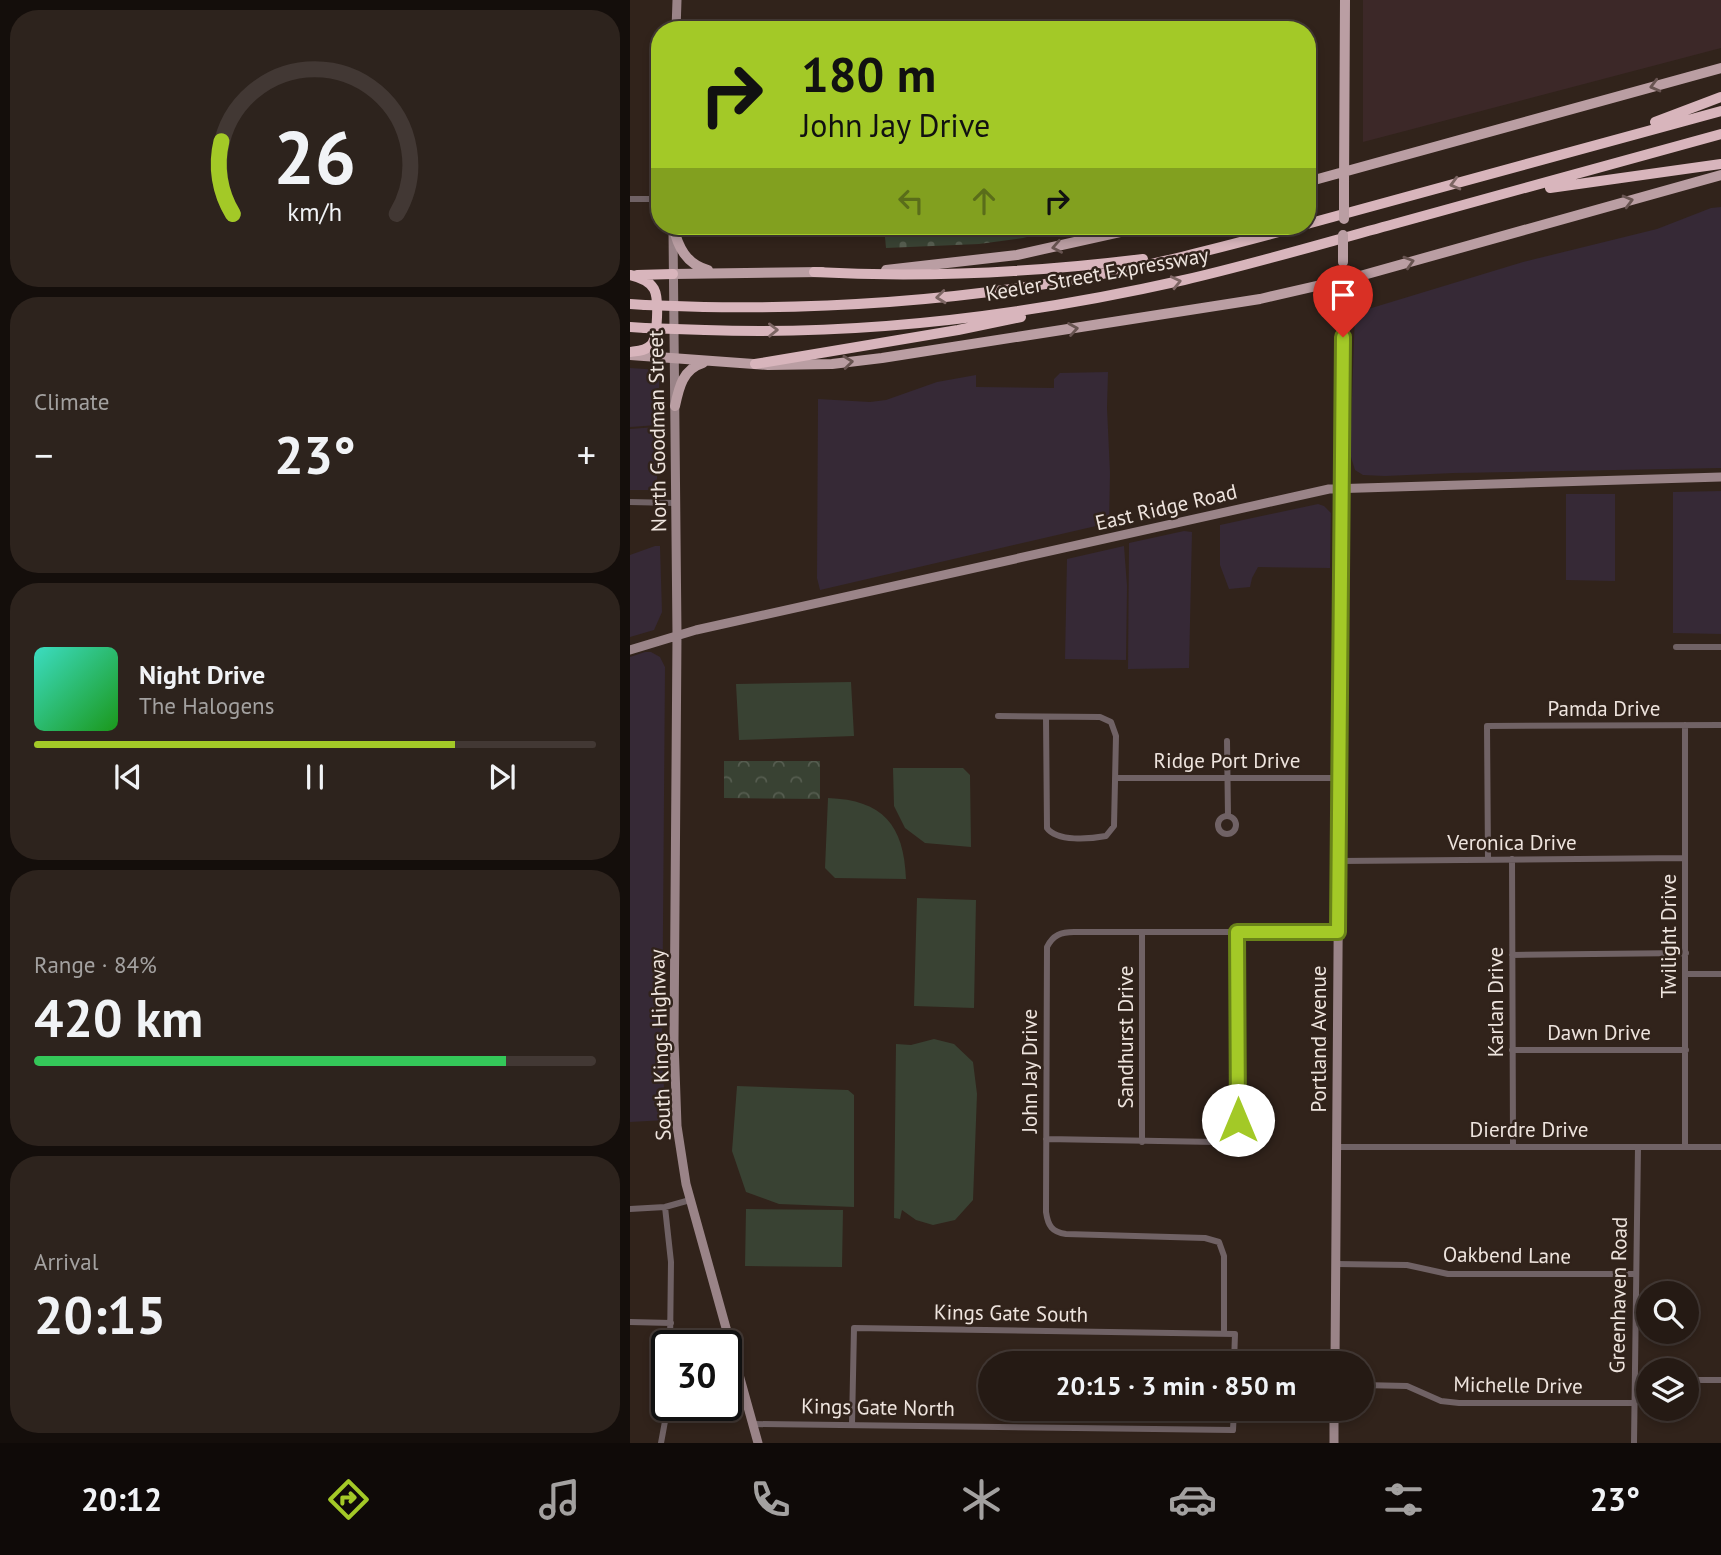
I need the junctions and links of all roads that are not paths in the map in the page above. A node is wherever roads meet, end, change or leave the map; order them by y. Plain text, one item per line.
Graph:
1 (677, 0) edge
2 (1345, 0) edge
3 (676, 21) edge
4 (1721, 68) edge
5 (1721, 97) edge
6 (1721, 111) edge
7 (1721, 134) edge
8 (1721, 164) edge
9 (1521, 166) junction
10 (1344, 172) junction
11 (1721, 175) edge
12 (1316, 180) edge
13 (630, 199) edge
14 (651, 199) edge
15 (1445, 210) junction
16 (1316, 222) edge
17 (673, 235) edge
18 (676, 235) edge
19 (1109, 235) edge
20 (1267, 235) edge
21 (1225, 246) junction
22 (814, 272) junction
23 (673, 274) junction
24 (722, 274) junction
25 (630, 275) edge
26 (1343, 281) junction
27 (1109, 296) junction
28 (630, 304) edge
29 (630, 327) edge
30 (630, 353) edge
31 (674, 359) junction
32 (714, 362) junction
33 (755, 364) junction
34 (675, 406) junction
35 (1721, 477) edge
36 (1342, 488) junction
37 (630, 502) edge
38 (675, 503) junction
39 (677, 635) junction
40 (1676, 647) dead end
41 (1721, 647) edge
42 (630, 650) edge
43 (998, 716) dead end
44 (1046, 717) junction
45 (1685, 725) junction
46 (1721, 725) edge
47 (1227, 741) dead end
48 (1227, 777) junction
49 (1115, 778) junction
50 (1339, 778) junction
51 (1228, 816) dead end
52 (1685, 858) junction
53 (1488, 859) junction
54 (1512, 859) junction
55 (1339, 861) junction
56 (1142, 932) junction
57 (1237, 932) junction
58 (1338, 932) junction
59 (1686, 953) junction
60 (1512, 955) junction
61 (1686, 974) junction
62 (1721, 974) edge
63 (1513, 1050) junction
64 (1686, 1050) junction
65 (1046, 1139) junction
66 (1142, 1142) junction
67 (1513, 1146) junction
68 (1337, 1147) junction
69 (1638, 1147) junction
70 (1685, 1147) junction
71 (1721, 1147) edge
72 (690, 1200) junction
73 (665, 1207) junction
74 (630, 1209) edge
75 (1336, 1264) junction
76 (1636, 1274) junction
77 (630, 1322) edge
78 (671, 1323) junction
79 (671, 1330) edge
80 (1224, 1334) junction
81 (1234, 1351) edge
82 (1335, 1351) edge
83 (1699, 1380) edge
84 (1721, 1380) edge
85 (1635, 1381) joint
86 (1374, 1385) edge
87 (1635, 1403) junction
88 (665, 1421) edge
89 (1233, 1421) edge
90 (1335, 1421) edge
91 (753, 1424) junction
92 (852, 1424) junction
93 (661, 1443) edge
94 (758, 1443) edge
95 (1334, 1443) edge
96 (1634, 1443) edge

1 - 3 main road
2 - 10 main road, Portland Avenue
4 -> 10 main road
5 - 9 highway
6 - 9 highway
7 - 15 highway, Keeler Street Expressway
8 - 15 highway
9 -> 16 highway
10 - 12 main road
10 - 26 main road, Portland Avenue, bridge
26 -> 11 main road
13 - 14 street
27 -> 15 highway, Keeler Street Expressway
17 - 23 main road, North Goodman Street
18 - 24 main road
19 -> 22 main road
20 - 21 highway, Keeler Street Expressway
21 - 22 highway
21 -> 28 highway, Keeler Street Expressway, bridge
22 - 24 main road
23 - 24 main road
23 - 25 highway
23 - 31 main road, North Goodman Street
25 - 30 highway
33 -> 26 main road
26 - 36 main road, Portland Avenue
29 -> 27 highway, Keeler Street Expressway, bridge
27 - 33 highway
30 - 31 main road
31 - 32 main road
31 - 34 main road, North Goodman Street
32 - 33 main road
32 - 34 main road
34 - 38 main road, North Goodman Street
35 - 36 main road, East Ridge Road
36 - 39 main road, East Ridge Road
36 - 50 main road, Portland Avenue
37 - 38 street
38 - 39 main road, North Goodman Street
39 - 42 main road, East Ridge Road
39 - 72 main road, South Kings Highway
40 - 41 street
43 - 44 street
44 - 49 street
44 - 49 street
45 - 46 street, Pamda Drive
45 - 52 street, Twilight Drive
45 - 53 street, Pamda Drive
47 - 48 street
48 - 49 street, Ridge Port Drive
48 - 50 street, Ridge Port Drive
48 - 51 street
50 - 55 main road, Portland Avenue
52 - 54 street, Veronica Drive
52 - 59 street, Twilight Drive
53 - 54 street, Veronica Drive
53 - 55 street, Veronica Drive
54 - 60 street, Karlan Drive
55 - 58 main road, Portland Avenue
56 - 57 street, John Jay Drive
56 - 65 street, John Jay Drive
56 - 66 street, Sandhurst Drive
57 - 58 street, John Jay Drive
57 - 66 street
58 - 68 main road, Portland Avenue
59 - 60 street
59 - 61 street, Twilight Drive
60 - 63 street, Karlan Drive
61 - 62 street
61 - 64 street, Twilight Drive
63 - 64 street, Dawn Drive
63 - 67 street, Karlan Drive
64 - 70 street, Twilight Drive
65 - 66 street
65 - 80 street, John Jay Drive
67 - 68 street, Dierdre Drive
67 - 69 street, Dierdre Drive
68 - 75 main road, Portland Avenue
69 - 70 street, Dierdre Drive
69 - 76 street, Greenhaven Road
70 - 71 street, Dierdre Drive
72 - 73 street
72 - 91 main road, South Kings Highway
73 - 74 street
73 - 78 street
75 - 76 street, Oakbend Lane
75 - 82 main road, Portland Avenue
76 - 85 street, Greenhaven Road
77 - 78 street
78 - 79 street
80 - 81 street
80 - 92 street, Kings Gate South
83 - 84 street
85 - 87 street, Greenhaven Road
86 - 87 street, Michelle Drive
87 - 96 street, Greenhaven Road
88 - 93 street
89 - 92 street, Kings Gate North
90 - 95 main road
91 - 92 street, Kings Gate North
91 - 94 main road, South Kings Highway

